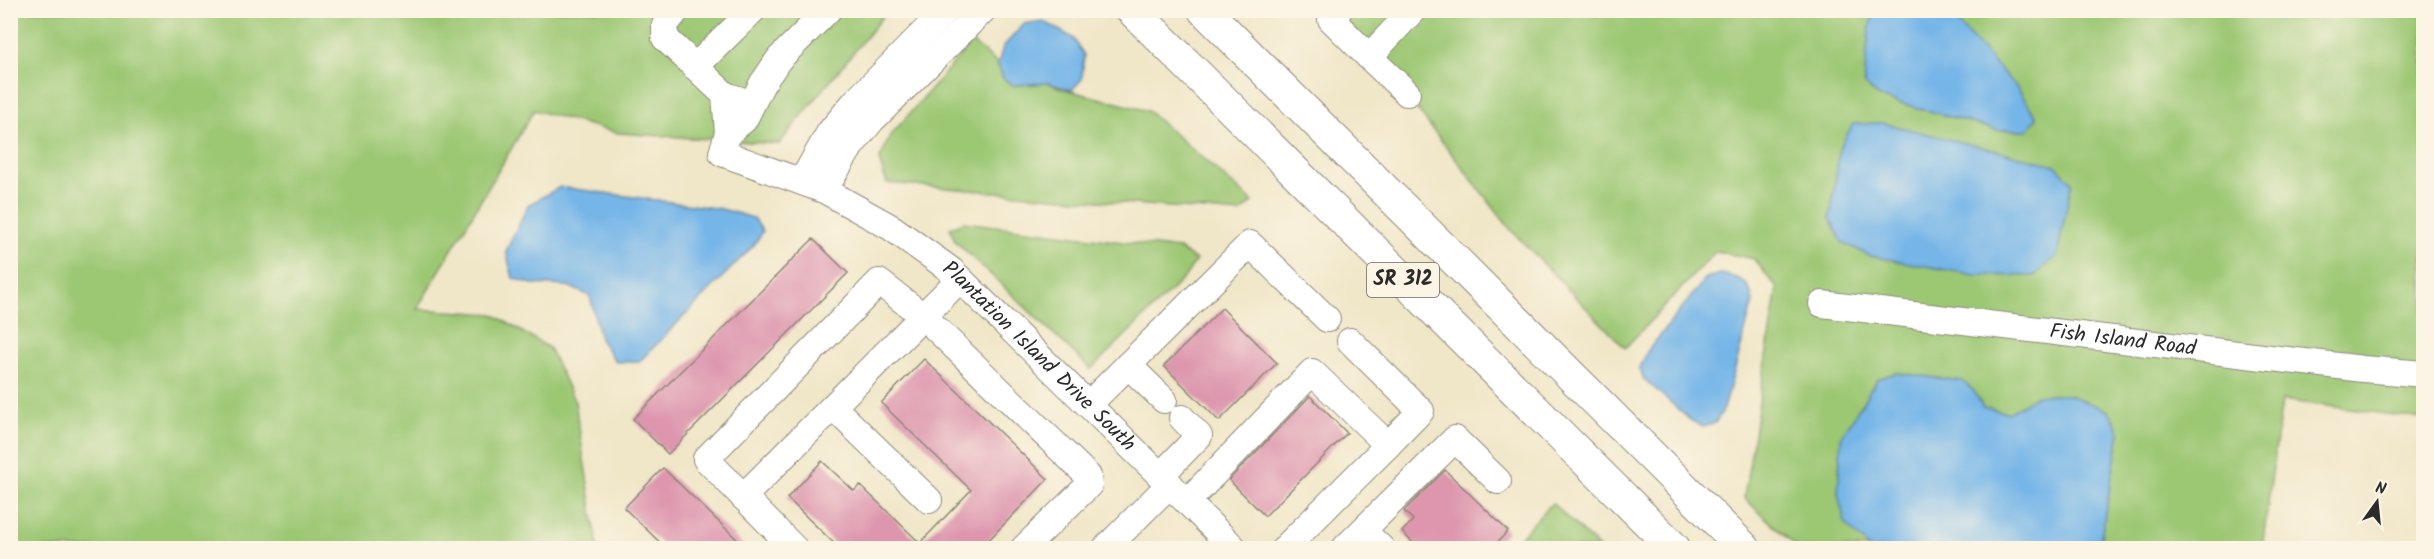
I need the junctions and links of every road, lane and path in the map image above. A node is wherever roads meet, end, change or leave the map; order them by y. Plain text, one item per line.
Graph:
1 (677, 10) edge
2 (753, 10) edge
3 (828, 10) edge
4 (946, 10) edge
5 (983, 10) edge
6 (1132, 10) edge
7 (1204, 10) edge
8 (1413, 10) edge
9 (1331, 13) edge
10 (1369, 57) junction
11 (695, 67) junction
12 (1407, 93) dead end
13 (725, 95) junction
14 (752, 104) junction
15 (725, 143) junction
16 (813, 185) junction
17 (960, 279) junction
18 (1822, 304) dead end
19 (923, 316) junction
20 (1328, 319) dead end
21 (1350, 340) dead end
22 (1128, 364) junction
23 (2424, 374) edge
24 (1164, 400) dead end
25 (1089, 404) junction
26 (833, 406) junction
27 (1190, 427) dead end
28 (1388, 445) junction
29 (1498, 481) dead end
30 (1173, 487) junction
31 (743, 497) junction
32 (929, 500) dead end
33 (1363, 543) edge
34 (794, 549) edge
35 (1024, 549) edge
36 (1106, 549) edge
37 (1234, 549) edge
38 (1285, 549) edge
39 (1674, 549) edge
40 (1744, 549) edge

1 - 11 street
2 - 11 street
3 - 14 street
4 - 16 street
5 - 16 street
6 - 39 main road, SR 312
7 - 40 main road, SR 312
8 - 10 street
9 - 10 street
10 - 12 street
11 - 13 street
13 - 14 street
13 - 15 street
14 - 15 street
15 - 16 street, Plantation Island Drive South
16 - 17 street, Plantation Island Drive South
17 - 19 street
17 - 25 street, Plantation Island Drive South
18 - 23 street, Fish Island Road
19 - 26 street
19 - 31 street
19 - 35 street
20 - 22 street
21 - 28 street
22 - 24 street
22 - 25 street
25 - 30 street, Plantation Island Drive South
26 - 31 street
26 - 32 street
27 - 30 street
28 - 30 street
28 - 38 street
29 - 33 street
30 - 36 street
30 - 37 street, Plantation Island Drive South
31 - 34 street

